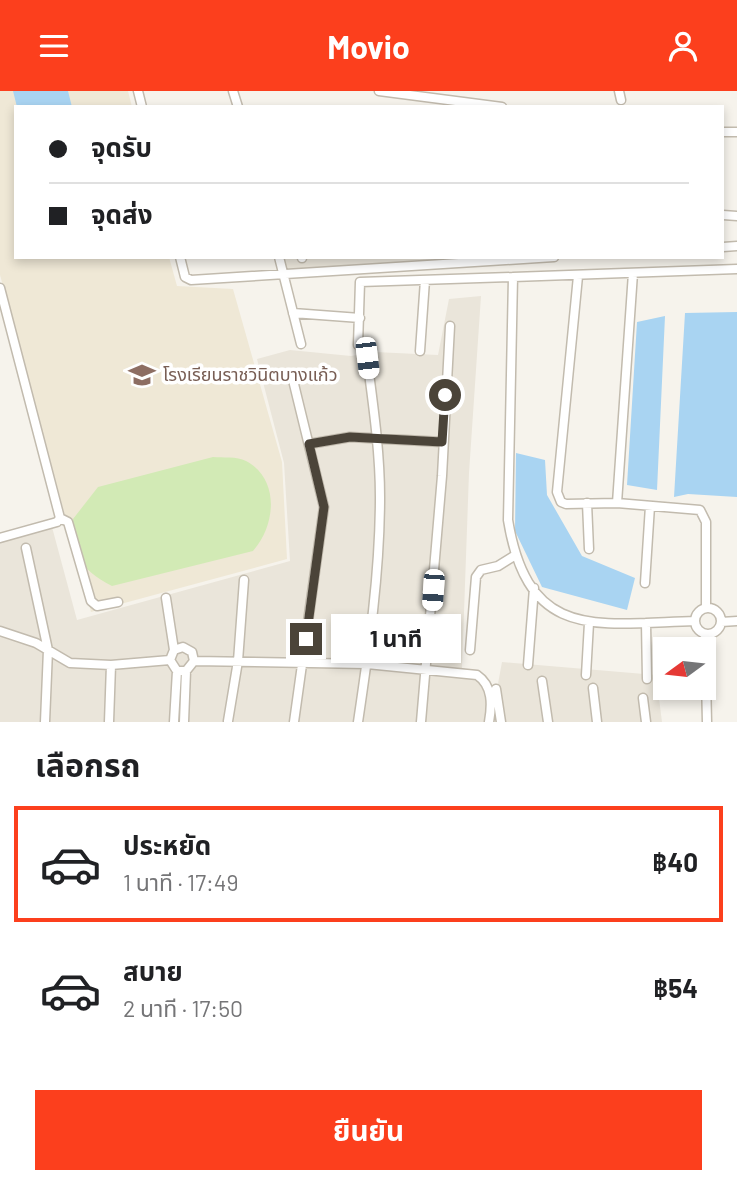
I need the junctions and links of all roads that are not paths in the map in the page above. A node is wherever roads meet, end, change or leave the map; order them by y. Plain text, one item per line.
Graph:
1 (379, 91) edge
2 (487, 105) edge
3 (180, 259) edge
4 (280, 259) edge
5 (522, 259) edge
6 (737, 269) edge
7 (633, 273) junction
8 (284, 274) junction
9 (578, 276) junction
10 (513, 277) junction
11 (425, 280) junction
12 (0, 288) edge
13 (293, 313) junction
14 (360, 318) junction
15 (450, 326) dead end
16 (300, 344) dead end
17 (358, 345) dead end
18 (420, 351) dead end
19 (367, 358) dead end
20 (292, 376) dead end
21 (377, 437) junction
22 (442, 442) junction
23 (309, 444) junction
24 (587, 503) junction
25 (617, 503) junction
26 (650, 506) junction
27 (60, 518) junction
28 (0, 538) edge
29 (26, 548) dead end
30 (589, 549) dead end
31 (514, 556) junction
32 (244, 580) dead end
33 (645, 583) dead end
34 (534, 589) junction
35 (166, 598) dead end
36 (118, 602) dead end
37 (706, 608) junction
38 (695, 621) junction
39 (737, 621) edge
40 (721, 622) junction
41 (589, 623) junction
42 (646, 623) junction
43 (0, 631) edge
44 (705, 634) junction
45 (48, 650) junction
46 (174, 650) junction
47 (470, 650) dead end
48 (170, 660) junction
49 (238, 660) junction
50 (194, 661) junction
51 (302, 663) junction
52 (367, 664) junction
53 (111, 665) junction
54 (528, 665) dead end
55 (427, 669) junction
56 (181, 671) junction
57 (586, 675) dead end
58 (647, 679) dead end
59 (542, 681) dead end
60 (593, 688) dead end
61 (496, 689) dead end
62 (643, 698) dead end
63 (229, 721) edge
64 (45, 722) edge
65 (109, 722) edge
66 (174, 722) edge
67 (184, 722) edge
68 (294, 722) edge
69 (358, 722) edge
70 (421, 722) edge
71 (489, 722) edge
72 (501, 722) edge
73 (548, 722) edge
74 (597, 722) edge
75 (646, 722) edge
76 (707, 722) edge

1 - 2 street
3 - 8 street
4 - 8 street
5 - 8 street
6 - 7 street
7 - 9 street
7 - 25 street
8 - 13 street
9 - 10 street
9 - 24 street
10 - 11 street
10 - 31 street
11 - 14 street
11 - 18 street
12 - 27 street
13 - 14 street
13 - 16 street
14 - 17 street
15 - 22 street
19 - 21 street
20 - 23 street
21 - 22 street
21 - 23 street
21 - 52 street
22 - 55 street
23 - 51 street
24 - 25 street
24 - 30 street
25 - 26 street
26 - 33 street
26 - 37 street
27 - 28 street
27 - 36 street
29 - 45 street
31 - 34 street
31 - 47 street
32 - 49 street
34 - 41 street
34 - 54 street
35 - 46 street
37 - 38 street
37 - 40 street
38 - 42 street
38 - 44 street
39 - 40 street
40 - 44 street
41 - 42 street
41 - 57 street
42 - 58 street
43 - 45 street
44 - 76 street
45 - 53 street
45 - 64 street
46 - 48 street
46 - 50 street
48 - 53 street
48 - 56 street
49 - 50 street
49 - 51 street
49 - 63 street
50 - 56 street
51 - 52 street
51 - 68 street
52 - 55 street
52 - 69 street
53 - 65 street
55 - 70 street
55 - 71 street
56 - 66 street
56 - 67 street
59 - 73 street
60 - 74 street
61 - 72 street
62 - 75 street

